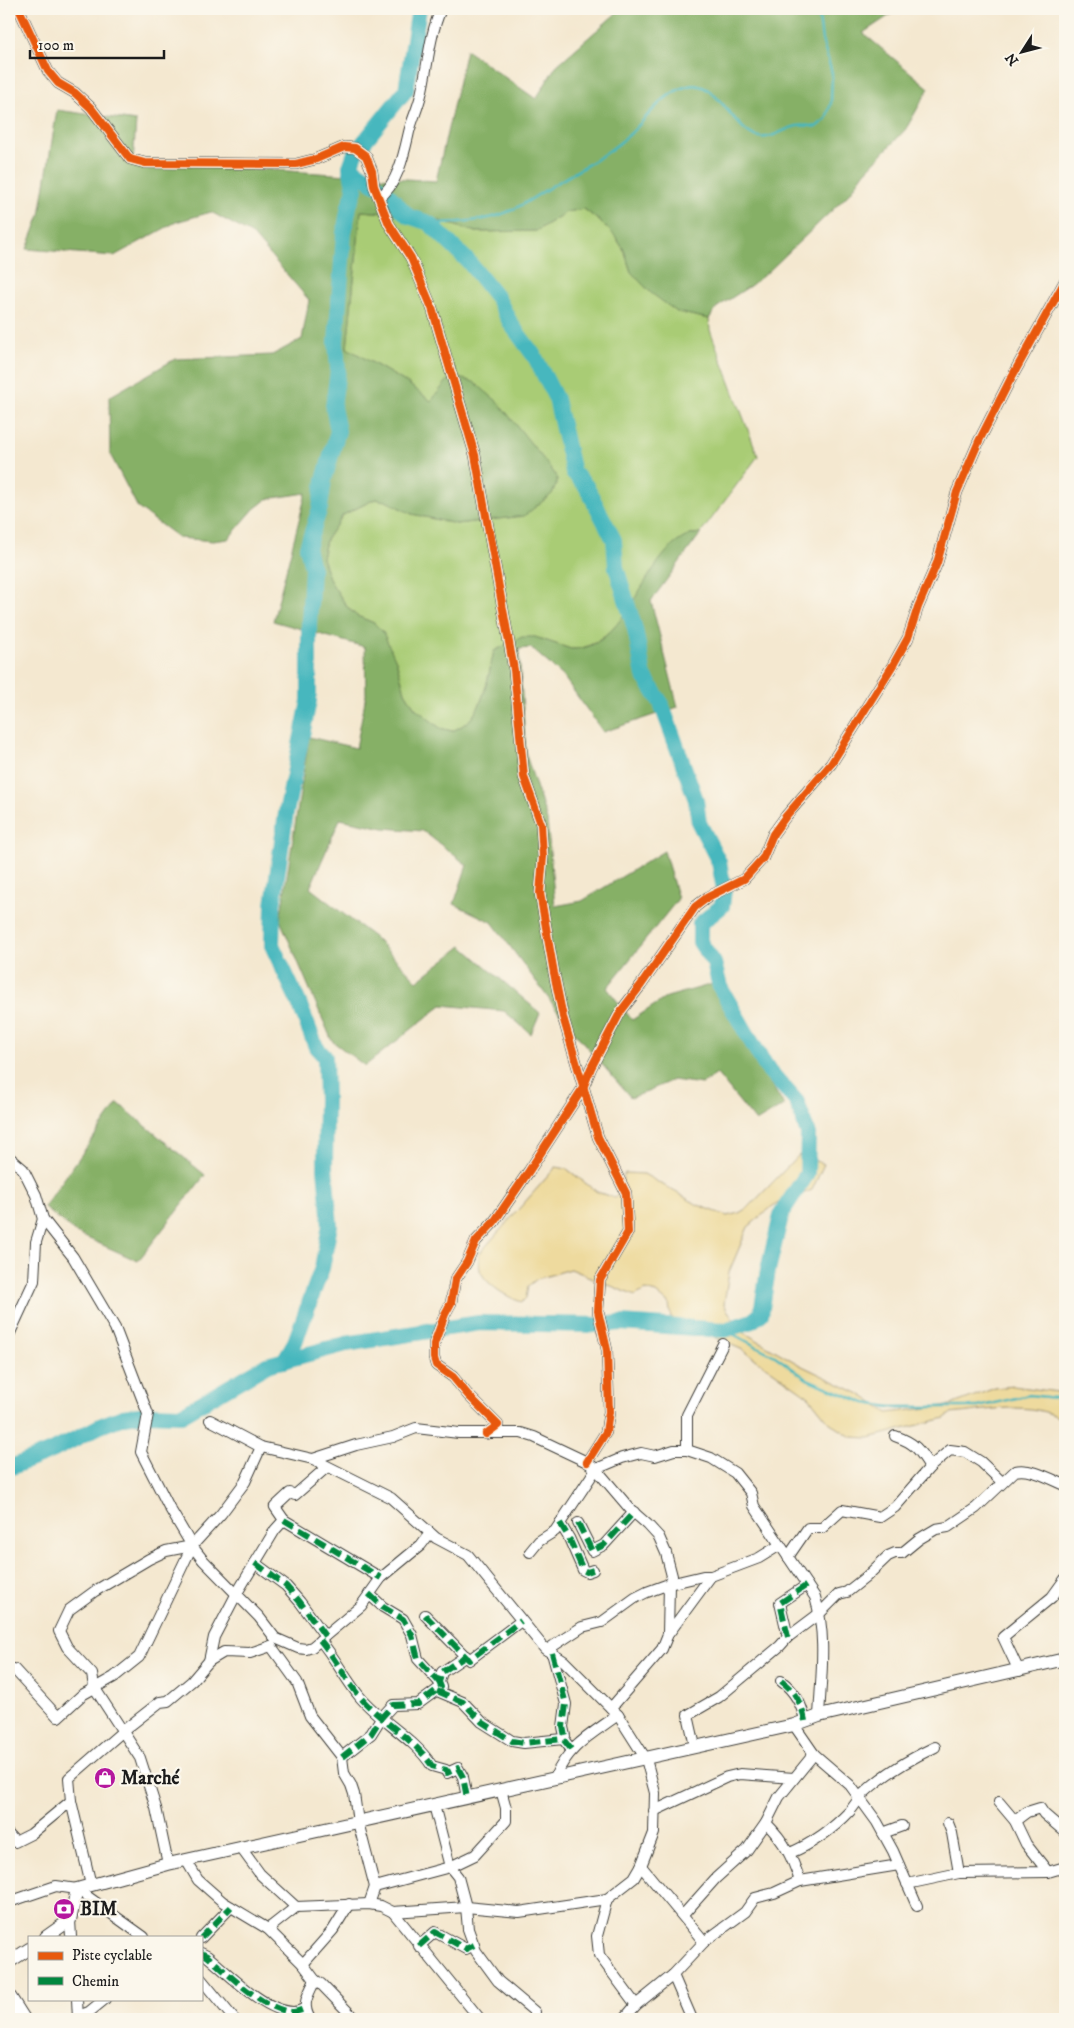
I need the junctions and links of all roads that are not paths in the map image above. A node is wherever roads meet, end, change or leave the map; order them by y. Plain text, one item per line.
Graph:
1 (19, 9) edge
2 (441, 9) edge
3 (379, 198) junction
4 (1065, 281) edge
5 (583, 1088) junction
6 (9, 1157) edge
7 (43, 1219) junction
8 (9, 1335) edge
9 (723, 1344) dead end
10 (210, 1420) dead end
11 (486, 1434) junction
12 (895, 1436) dead end
13 (261, 1447) junction
14 (687, 1450) junction
15 (313, 1459) junction
16 (587, 1462) junction
17 (327, 1467) junction
18 (930, 1467) junction
19 (596, 1469) junction
20 (1002, 1482) junction
21 (1065, 1485) edge
22 (634, 1512) junction
23 (284, 1520) junction
24 (560, 1523) junction
25 (578, 1523) dead end
26 (430, 1533) junction
27 (780, 1545) junction
28 (192, 1546) junction
29 (530, 1552) dead end
30 (788, 1557) junction
31 (255, 1563) junction
32 (592, 1570) dead end
33 (711, 1576) junction
34 (381, 1578) junction
35 (1065, 1579) edge
36 (669, 1584) junction
37 (807, 1585) junction
38 (237, 1594) junction
39 (369, 1594) junction
40 (820, 1613) junction
41 (425, 1615) dead end
42 (521, 1620) junction
43 (668, 1634) junction
44 (788, 1637) junction
45 (323, 1638) junction
46 (273, 1642) junction
47 (549, 1651) junction
48 (466, 1656) junction
49 (1065, 1659) edge
50 (209, 1661) junction
51 (9, 1670) edge
52 (1019, 1671) junction
53 (781, 1681) dead end
54 (94, 1687) junction
55 (438, 1687) junction
56 (615, 1712) junction
57 (819, 1716) junction
58 (381, 1718) junction
59 (799, 1723) junction
60 (123, 1731) junction
61 (563, 1739) junction
62 (695, 1746) junction
63 (935, 1747) dead end
64 (571, 1749) junction
65 (814, 1754) junction
66 (342, 1757) junction
67 (646, 1759) junction
68 (794, 1778) junction
69 (554, 1779) junction
70 (501, 1790) junction
71 (467, 1798) junction
72 (859, 1799) junction
73 (72, 1801) junction
74 (999, 1802) dead end
75 (434, 1805) junction
76 (654, 1811) junction
77 (1015, 1821) junction
78 (358, 1822) junction
79 (766, 1823) junction
80 (948, 1823) dead end
81 (902, 1826) dead end
82 (1065, 1832) edge
83 (883, 1833) junction
84 (9, 1835) edge
85 (241, 1848) junction
86 (790, 1853) junction
87 (186, 1860) junction
88 (168, 1864) junction
89 (899, 1865) junction
90 (641, 1866) junction
91 (450, 1867) junction
92 (1065, 1867) edge
93 (1048, 1872) junction
94 (959, 1873) junction
95 (800, 1881) junction
96 (91, 1884) junction
97 (907, 1884) junction
98 (375, 1887) junction
99 (77, 1889) junction
100 (607, 1899) junction
101 (9, 1902) edge
102 (349, 1904) junction
103 (369, 1904) junction
104 (917, 1906) dead end
105 (231, 1907) junction
106 (296, 1907) junction
107 (466, 1907) junction
108 (393, 1912) junction
109 (683, 1915) junction
110 (70, 1920) junction
111 (268, 1929) junction
112 (47, 1936) edge
113 (71, 1936) edge
114 (143, 1936) edge
115 (202, 1937) edge
116 (704, 1942) junction
117 (474, 1945) junction
118 (419, 1946) junction
119 (28, 1950) edge
120 (202, 1954) edge
121 (9, 1962) edge
122 (303, 1964) junction
123 (673, 1975) junction
124 (202, 1980) edge
125 (315, 1980) junction
126 (9, 1997) edge
127 (77, 2000) edge
128 (104, 2000) edge
129 (636, 2005) junction
130 (304, 2009) junction
131 (535, 2012) dead end
132 (78, 2017) edge
133 (24, 2019) edge
134 (234, 2019) edge
135 (310, 2019) edge
136 (355, 2019) edge
137 (480, 2019) edge
138 (624, 2019) edge
139 (692, 2019) edge

1 - 3 street
2 - 3 street
3 - 5 street
4 - 5 street
5 - 11 street
5 - 16 street
6 - 7 street
7 - 8 street
7 - 28 street
9 - 14 street
10 - 13 street
11 - 15 street
11 - 16 street
12 - 18 street
13 - 15 street
13 - 28 street
14 - 19 street
14 - 27 street
15 - 17 street
16 - 19 street
17 - 23 street
17 - 26 street
18 - 20 street
18 - 30 street
19 - 22 street
19 - 24 street
20 - 21 street
20 - 40 street
22 - 25 street
22 - 36 street
23 - 31 street
23 - 34 street
24 - 29 street
24 - 32 street
26 - 34 street
26 - 42 street
27 - 30 street
27 - 33 street
28 - 38 street
28 - 54 street
28 - 54 street
30 - 37 street
31 - 38 street
31 - 45 street
33 - 36 street
33 - 43 street
34 - 39 street
35 - 52 street
36 - 43 street
36 - 47 street
37 - 40 street
37 - 44 street
38 - 46 street
38 - 50 street
39 - 45 street
39 - 55 street
40 - 44 street
40 - 57 street
41 - 48 street
42 - 47 street
42 - 48 street
43 - 56 street
44 - 62 street
45 - 46 street
45 - 58 street
46 - 50 street
46 - 66 street
47 - 56 street
47 - 61 street
48 - 55 street
49 - 52 street
50 - 60 street
51 - 54 street
52 - 57 street
53 - 59 street
54 - 60 street
55 - 58 street
55 - 61 street
56 - 64 street
56 - 67 street
57 - 59 street
58 - 66 street
58 - 71 street
59 - 62 street
59 - 65 street
60 - 73 street
60 - 88 street
61 - 64 street
62 - 67 street
63 - 72 street
64 - 69 street
65 - 68 street
65 - 72 street
66 - 78 street
67 - 69 street
67 - 76 street
68 - 76 street
68 - 79 street
69 - 70 street
70 - 71 street
70 - 91 street
71 - 75 street
72 - 83 street
72 - 86 street
73 - 84 street
73 - 96 street
74 - 77 street
75 - 78 street
75 - 91 street
76 - 90 street
77 - 82 street
77 - 93 street
78 - 85 street
78 - 98 street
79 - 86 street
79 - 109 street
80 - 94 street
81 - 83 street
83 - 89 street
85 - 87 street
85 - 106 street
86 - 95 street
87 - 88 street
87 - 105 street
88 - 96 street
89 - 95 street
89 - 97 street
90 - 100 street
90 - 109 street
91 - 98 street
91 - 107 street
92 - 93 street
93 - 94 street
94 - 97 street
95 - 116 street
96 - 99 street
97 - 104 street
98 - 103 street
99 - 101 street
99 - 110 street
99 - 114 street
100 - 107 street
100 - 129 street
102 - 103 street
102 - 106 street
102 - 122 street
103 - 108 street
105 - 111 street
105 - 115 street
106 - 111 street
107 - 108 street
107 - 117 street
108 - 118 street
109 - 116 street
110 - 112 street
110 - 113 street
111 - 122 street
116 - 123 street
117 - 118 street
117 - 131 street
118 - 137 street
119 - 121 street
120 - 130 street
122 - 125 street
123 - 129 street
123 - 139 street
124 - 134 street
125 - 130 street
125 - 136 street
126 - 133 main road
127 - 132 street
128 - 132 street
129 - 138 street
130 - 135 street

